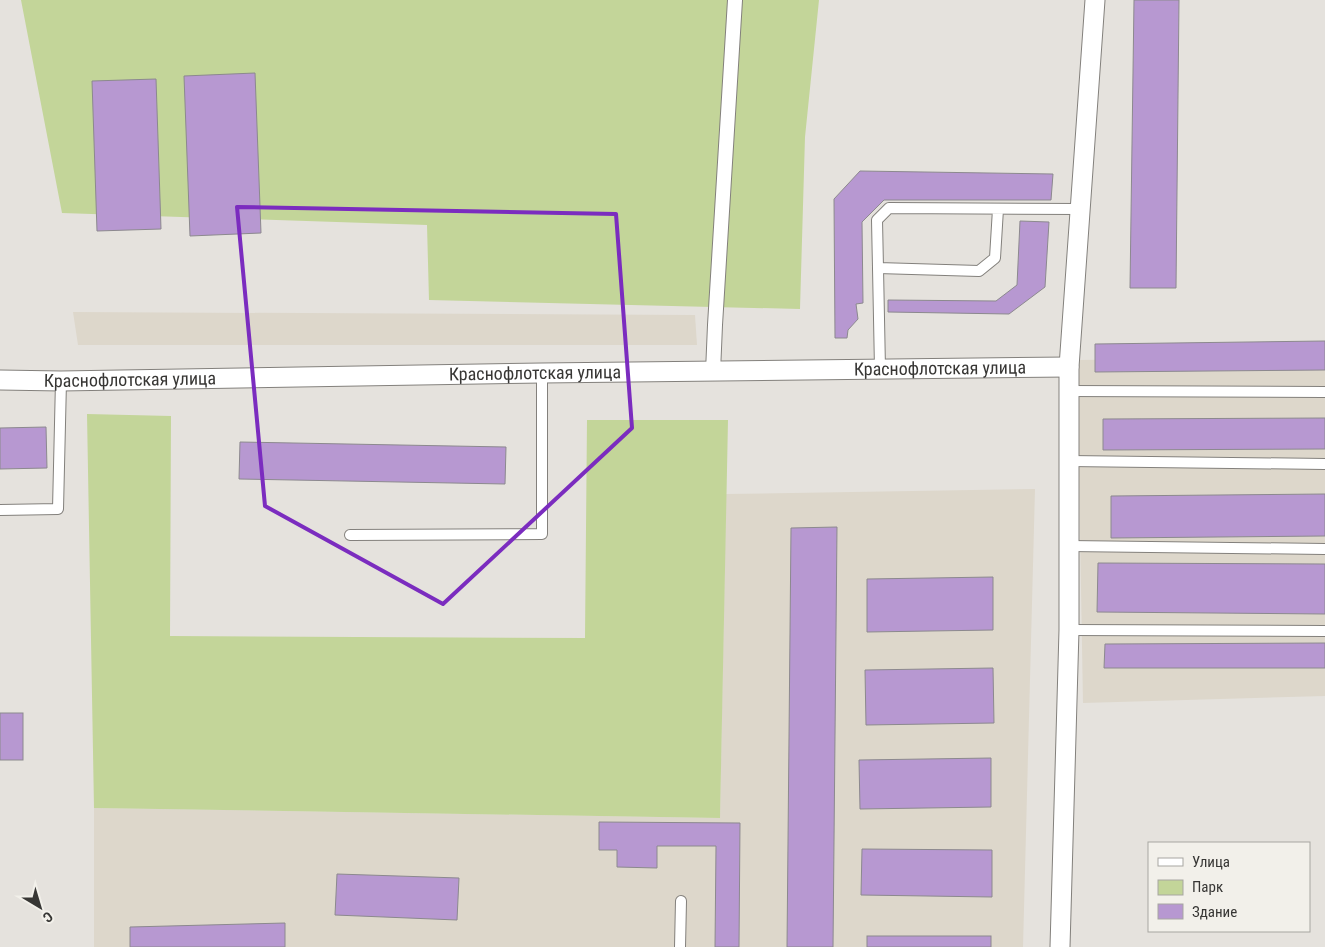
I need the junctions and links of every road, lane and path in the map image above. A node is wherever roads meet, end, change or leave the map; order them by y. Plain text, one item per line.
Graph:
1 (735, 0) edge
2 (1095, 0) edge
3 (998, 209) junction
4 (1080, 209) junction
5 (878, 268) junction
6 (1069, 367) junction
7 (880, 369) junction
8 (713, 372) junction
9 (542, 373) junction
10 (0, 380) edge
11 (61, 380) junction
12 (1068, 391) junction
13 (1325, 392) edge
14 (1069, 461) junction
15 (1325, 464) edge
16 (0, 510) edge
17 (350, 534) dead end
18 (1069, 546) junction
19 (1325, 548) edge
20 (1069, 630) junction
21 (1325, 630) edge
22 (681, 901) dead end
23 (680, 947) edge
24 (1060, 947) edge

1 - 8 street
2 - 4 street
3 - 4 lane
3 - 5 lane
3 - 5 lane
4 - 6 street
5 - 7 lane
6 - 7 street, Краснофлотская улица
6 - 12 street
7 - 8 street, Краснофлотская улица
8 - 9 street, Краснофлотская улица
9 - 11 street, Краснофлотская улица
9 - 17 lane
10 - 11 street, Краснофлотская улица
11 - 16 lane
12 - 13 lane
12 - 14 street
14 - 15 lane
14 - 18 street
18 - 19 lane
18 - 20 street
20 - 21 lane
20 - 24 street
22 - 23 lane

